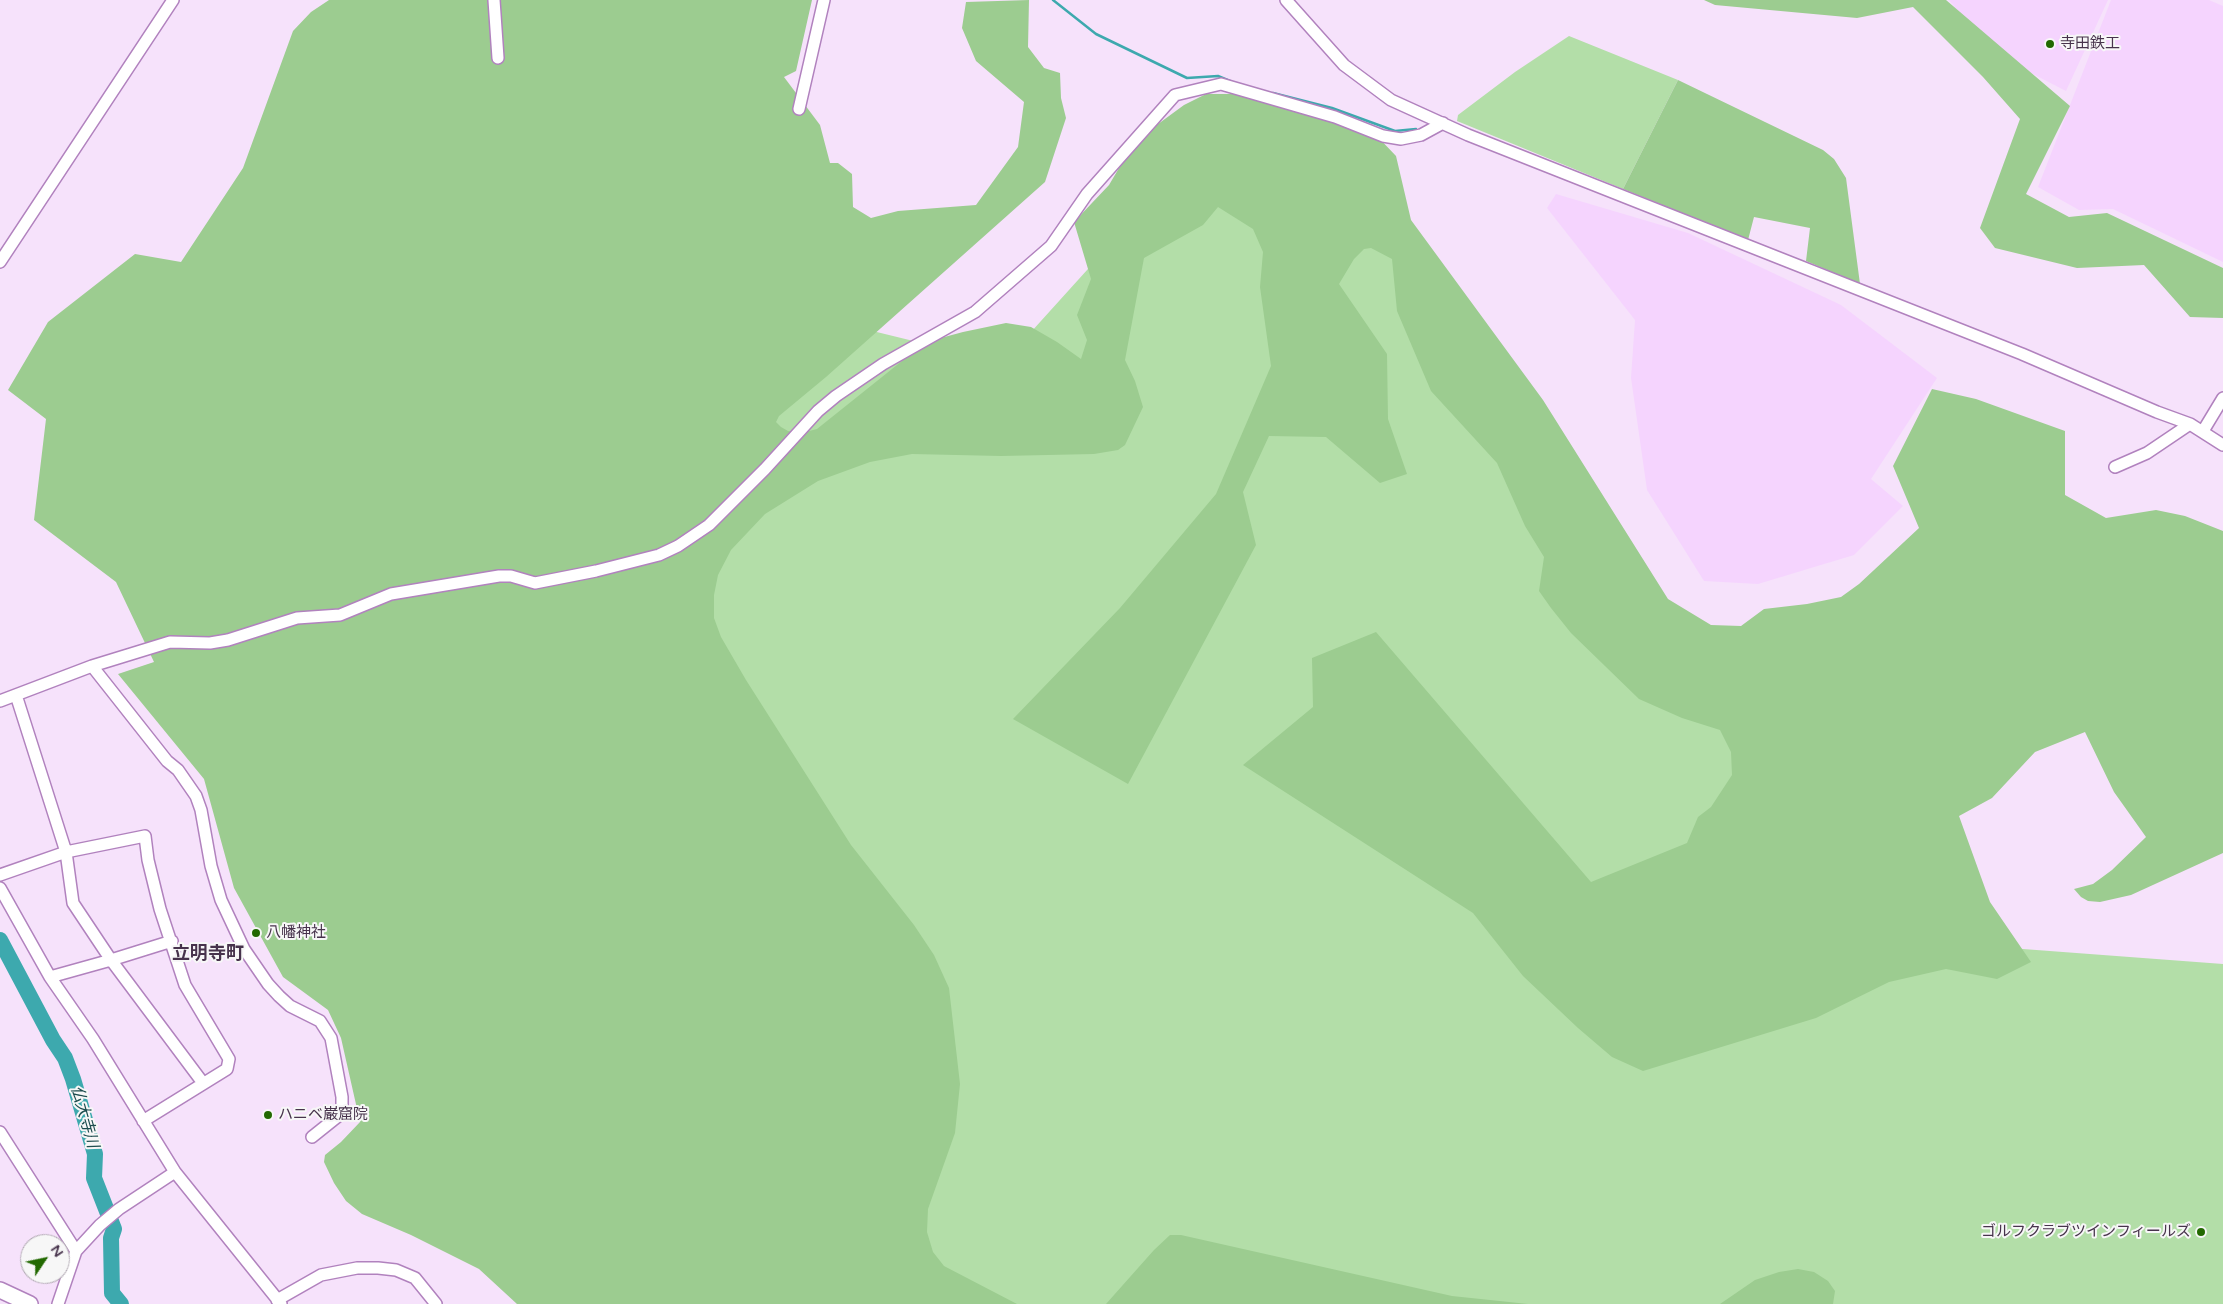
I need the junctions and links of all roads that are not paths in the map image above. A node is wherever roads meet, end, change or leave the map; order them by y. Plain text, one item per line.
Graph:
1 (173, 0) edge
2 (494, 0) edge
3 (824, 0) edge
4 (1286, 0) edge
5 (498, 58) dead end
6 (799, 109) dead end
7 (1443, 123) junction
8 (0, 262) edge
9 (2223, 398) edge
10 (2190, 424) junction
11 (2203, 431) junction
12 (2223, 445) edge
13 (2115, 467) dead end
14 (92, 666) junction
15 (16, 695) junction
16 (0, 701) edge
17 (66, 852) junction
18 (0, 875) edge
19 (1, 894) edge
20 (172, 941) junction
21 (111, 960) junction
22 (50, 977) junction
23 (204, 1083) junction
24 (143, 1121) junction
25 (0, 1132) edge
26 (312, 1137) dead end
27 (175, 1172) junction
28 (76, 1250) junction
29 (0, 1290) edge
30 (279, 1302) edge
31 (30, 1304) edge
32 (58, 1304) edge
33 (436, 1304) edge

1 - 8 street
2 - 5 street
3 - 6 street
4 - 7 street
7 - 10 street
7 - 14 street
9 - 11 street
10 - 11 street
10 - 13 street
11 - 12 street
14 - 15 street
14 - 26 street
15 - 16 street
15 - 17 street
17 - 18 street
17 - 20 street
17 - 21 street
19 - 22 street
20 - 21 street
20 - 23 street
21 - 22 street
21 - 23 street
22 - 24 street
23 - 24 street
24 - 27 street
25 - 28 street
27 - 28 street
27 - 30 street
28 - 32 street
29 - 31 main road
30 - 33 street

